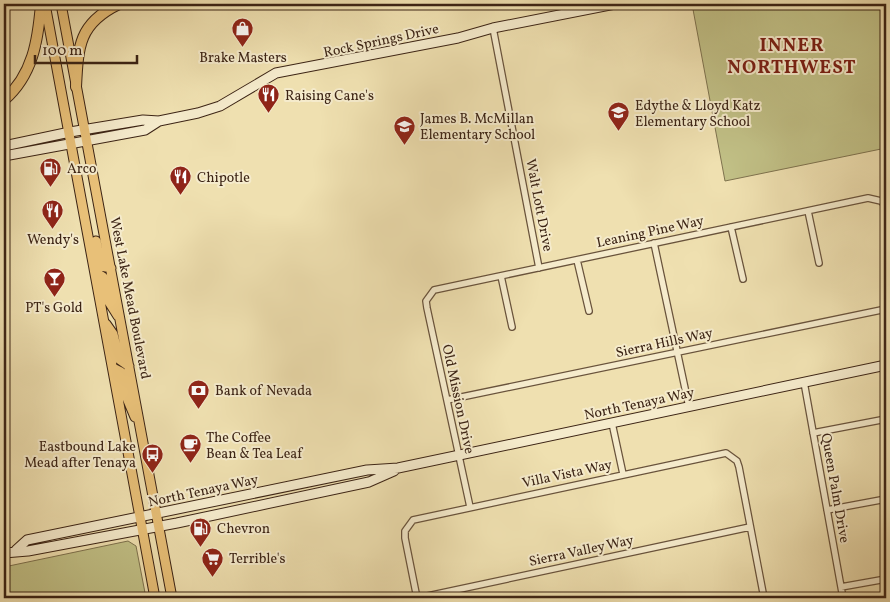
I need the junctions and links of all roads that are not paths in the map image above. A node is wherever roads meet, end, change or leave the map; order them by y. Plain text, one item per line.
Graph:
1 (41, 4) edge
2 (45, 4) edge
3 (61, 4) edge
4 (119, 4) edge
5 (615, 4) edge
6 (493, 28) junction
7 (76, 87) junction
8 (4, 100) edge
9 (160, 121) junction
10 (85, 131) junction
11 (70, 132) junction
12 (72, 142) junction
13 (87, 142) junction
14 (4, 146) edge
15 (4, 156) edge
16 (886, 207) edge
17 (808, 211) junction
18 (85, 213) junction
19 (731, 227) junction
20 (654, 243) junction
21 (577, 260) junction
22 (819, 263) dead end
23 (111, 268) junction
24 (539, 268) junction
25 (95, 272) junction
26 (501, 276) junction
27 (743, 279) dead end
28 (428, 297) joint
29 (886, 309) edge
30 (589, 311) dead end
31 (121, 320) junction
32 (104, 322) junction
33 (512, 327) dead end
34 (678, 352) junction
35 (886, 365) edge
36 (129, 366) junction
37 (113, 368) junction
38 (804, 382) junction
39 (447, 400) junction
40 (689, 407) junction
41 (886, 419) edge
42 (612, 423) junction
43 (813, 433) junction
44 (141, 434) junction
45 (458, 456) junction
46 (398, 468) junction
47 (367, 470) junction
48 (623, 474) junction
49 (330, 477) junction
50 (343, 487) junction
51 (293, 498) junction
52 (886, 499) edge
53 (470, 507) junction
54 (827, 510) junction
55 (156, 514) junction
56 (140, 517) junction
57 (159, 526) junction
58 (750, 527) junction
59 (142, 529) junction
60 (16, 550) junction
61 (4, 553) edge
62 (886, 579) edge
63 (841, 587) junction
64 (154, 598) edge
65 (172, 598) edge
66 (418, 598) edge
67 (764, 598) edge
68 (843, 598) edge

1 - 8 highway
2 - 11 main road
3 - 7 main road, West Lake Mead Boulevard
4 - 7 highway
5 - 6 main road, Rock Springs Drive
6 - 9 main road, Rock Springs Drive
6 - 24 street, Walt Lott Drive
7 - 10 main road, West Lake Mead Boulevard
9 - 10 main road, Rock Springs Drive
9 - 13 main road, Rock Springs Drive
10 - 11 main road, Rock Springs Drive
10 - 13 main road, West Lake Mead Boulevard
11 - 12 main road
11 - 14 main road, Rock Springs Drive
12 - 13 main road, Rock Springs Drive
12 - 15 main road, Rock Springs Drive
12 - 18 main road
13 - 23 main road, West Lake Mead Boulevard
16 - 17 street, Leaning Pine Way
17 - 19 street, Leaning Pine Way
17 - 22 street
18 - 23 main road
18 - 25 main road
19 - 20 street, Leaning Pine Way
19 - 27 street
20 - 21 street, Leaning Pine Way
20 - 34 street
21 - 24 street, Leaning Pine Way
21 - 30 street
23 - 31 main road, West Lake Mead Boulevard
24 - 26 street, Leaning Pine Way
25 - 31 main road
25 - 32 main road
26 - 28 street, Leaning Pine Way
26 - 33 street
28 - 39 street, Old Mission Drive
29 - 34 street, Sierra Hills Way
31 - 36 main road, West Lake Mead Boulevard
32 - 36 main road
32 - 37 main road
34 - 39 street, Sierra Hills Way
34 - 40 street
35 - 38 main road, North Tenaya Way
36 - 44 main road, West Lake Mead Boulevard
37 - 44 main road
37 - 56 main road
38 - 40 main road, North Tenaya Way
38 - 43 street, Queen Palm Drive
39 - 45 street, Old Mission Drive
40 - 42 main road, North Tenaya Way
41 - 43 street
42 - 45 main road, North Tenaya Way
42 - 48 street
43 - 54 street, Queen Palm Drive
44 - 55 main road, West Lake Mead Boulevard
45 - 46 main road, North Tenaya Way
45 - 53 street, Old Mission Drive
46 - 47 main road, North Tenaya Way
46 - 50 main road, North Tenaya Way
47 - 49 main road, North Tenaya Way
47 - 50 main road
48 - 53 street, Villa Vista Way
48 - 58 street, Villa Vista Way
49 - 51 main road
49 - 55 main road, North Tenaya Way
50 - 51 main road, North Tenaya Way
51 - 57 main road, North Tenaya Way
52 - 54 street
53 - 66 street, Villa Vista Way
54 - 63 street, Queen Palm Drive
55 - 56 main road, North Tenaya Way
55 - 57 main road, West Lake Mead Boulevard
56 - 59 main road
56 - 60 main road, North Tenaya Way
57 - 59 main road, North Tenaya Way
57 - 65 main road, West Lake Mead Boulevard
58 - 66 street, Sierra Valley Way
58 - 67 street
59 - 60 main road, North Tenaya Way
59 - 64 main road
60 - 61 main road, North Tenaya Way
62 - 63 street
63 - 68 street, Queen Palm Drive

